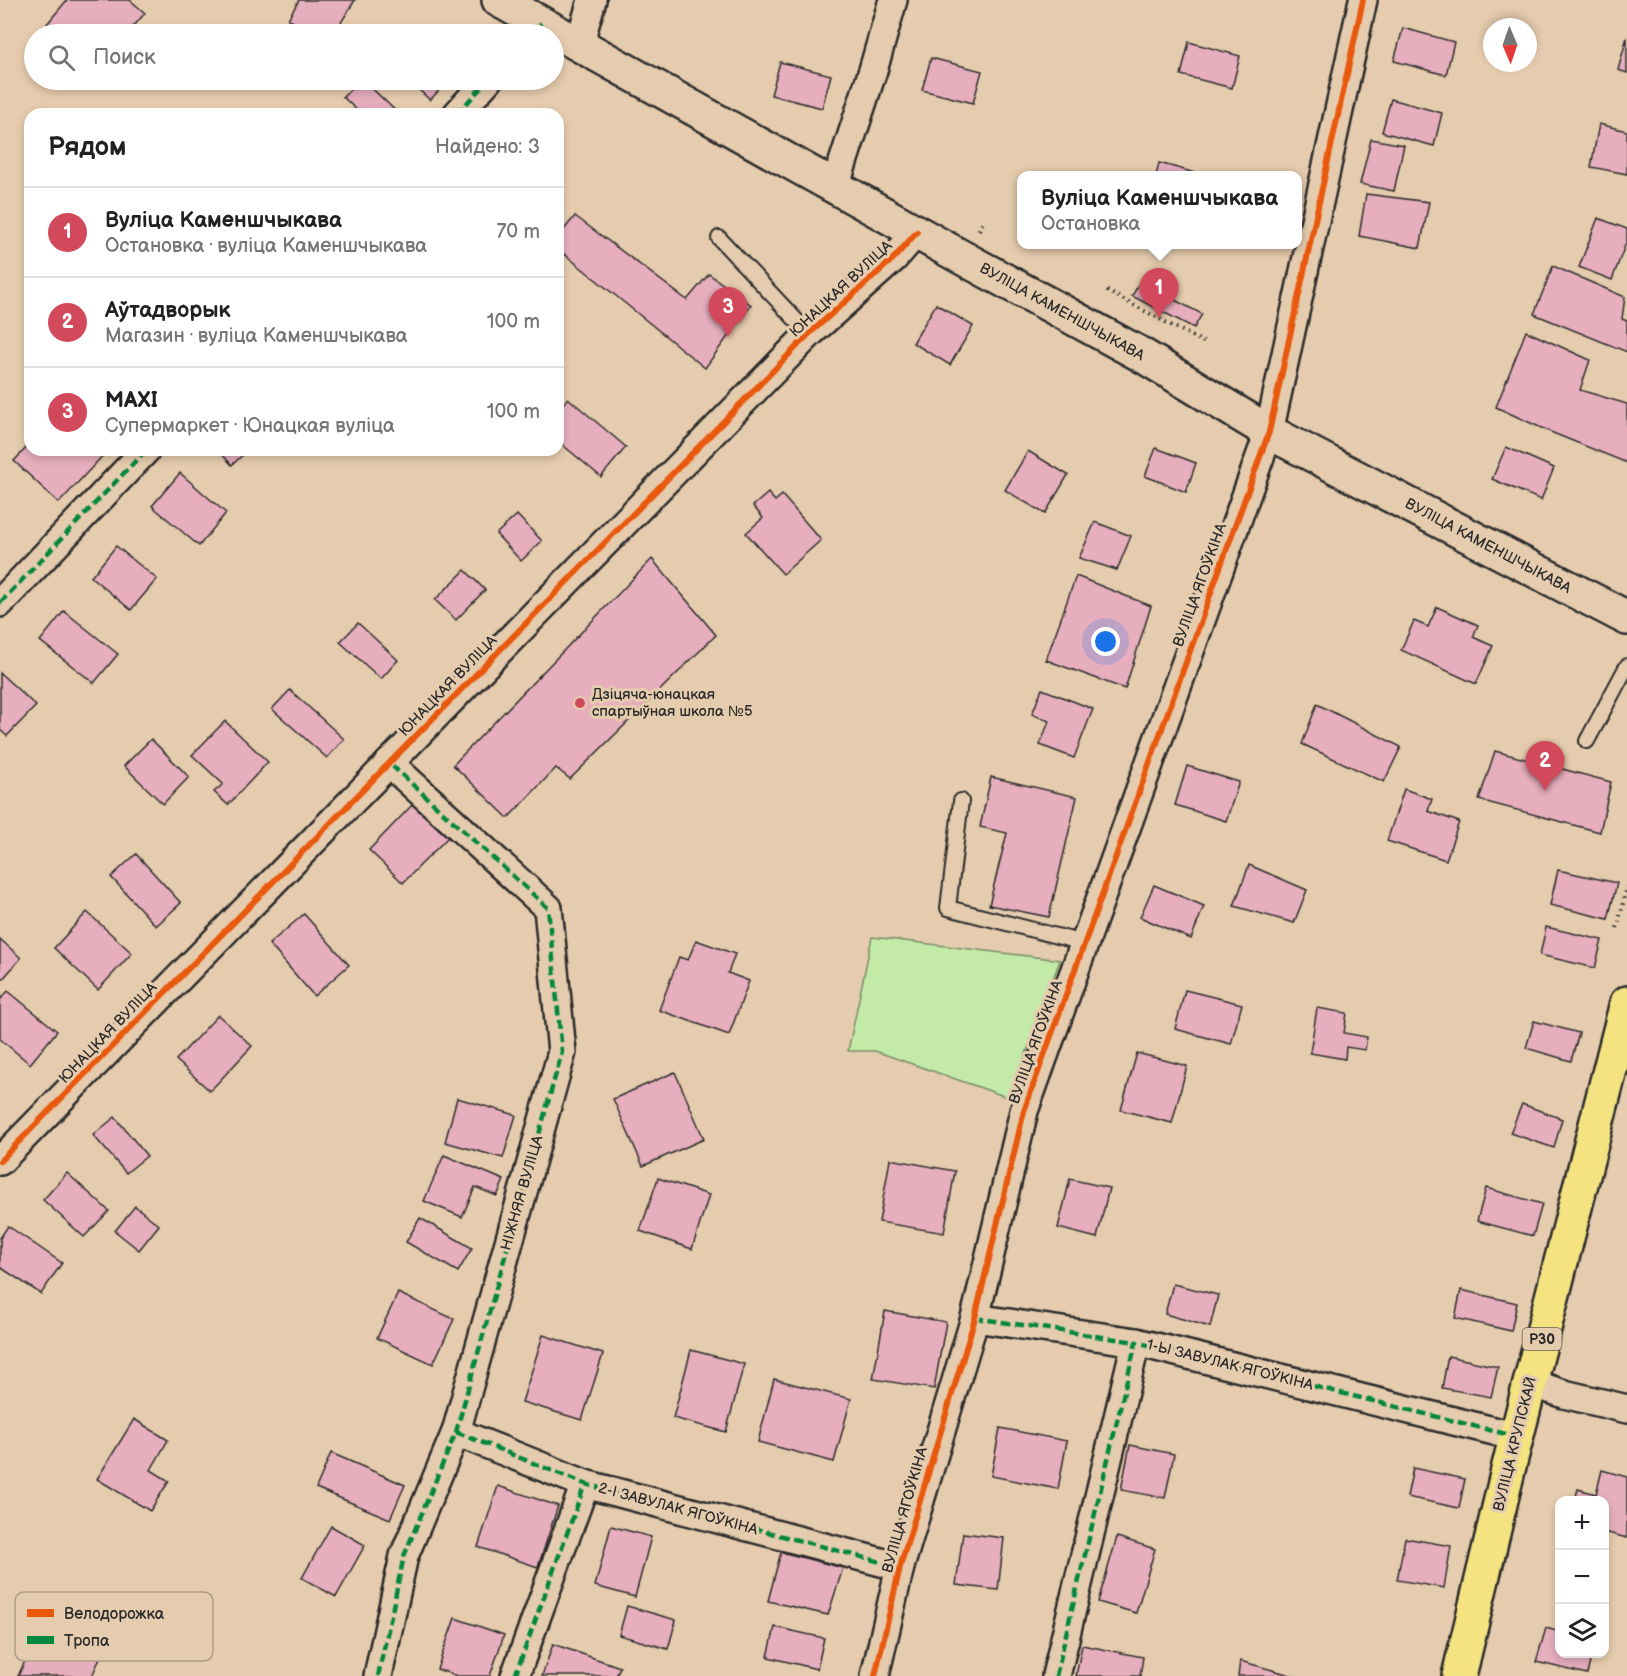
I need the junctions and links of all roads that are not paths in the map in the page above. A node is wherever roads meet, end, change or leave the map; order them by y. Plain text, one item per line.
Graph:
1 (499, 0) edge
2 (592, 0) edge
3 (893, 0) edge
4 (1363, 0) edge
5 (529, 24) edge
6 (564, 40) edge
7 (579, 45) junction
8 (480, 90) edge
9 (463, 108) edge
10 (835, 187) junction
11 (917, 232) junction
12 (719, 238) dead end
13 (809, 334) junction
14 (1269, 432) junction
15 (140, 456) edge
16 (0, 603) edge
17 (1627, 618) edge
18 (1627, 666) edge
19 (1587, 741) dead end
20 (389, 763) junction
21 (961, 801) dead end
22 (1084, 944) junction
23 (1627, 1003) edge
24 (0, 1161) edge
25 (975, 1318) junction
26 (1136, 1342) junction
27 (1531, 1383) junction
28 (1627, 1409) edge
29 (456, 1432) junction
30 (1518, 1437) junction
31 (585, 1484) junction
32 (900, 1567) junction
33 (378, 1676) edge
34 (515, 1676) edge
35 (875, 1676) edge
36 (1056, 1676) edge
37 (1459, 1676) edge

1 - 5 street, ВУЛІЦА КАМЕНШЧЫКАВА
2 - 7 street
3 - 10 street
4 - 14 street, ВУЛІЦА ЯГОЎКІНА
6 - 7 street, ВУЛІЦА КАМЕНШЧЫКАВА
7 - 10 street, ВУЛІЦА КАМЕНШЧЫКАВА
8 - 9 street
10 - 11 street, ВУЛІЦА КАМЕНШЧЫКАВА
11 - 13 street, ЮНАЦКАЯ ВУЛІЦА
11 - 14 street, ВУЛІЦА КАМЕНШЧЫКАВА
12 - 13 lane
13 - 20 street, ЮНАЦКАЯ ВУЛІЦА
14 - 17 street, ВУЛІЦА КАМЕНШЧЫКАВА
14 - 22 street, ВУЛІЦА ЯГОЎКІНА
15 - 16 street
18 - 19 lane
20 - 24 street, ЮНАЦКАЯ ВУЛІЦА
20 - 29 street, НІЖНЯЯ ВУЛІЦА
21 - 22 lane
22 - 25 street, ВУЛІЦА ЯГОЎКІНА
23 - 27 main road, ВУЛІЦА КРУПСКАЙ / Р30
25 - 26 street
25 - 32 street, ВУЛІЦА ЯГОЎКІНА
26 - 30 street, 1-Ы ЗАВУЛАК ЯГОЎКІНА
26 - 36 street, 1-Ы ЗАВУЛАК ЯГОЎКІНА
27 - 28 street
27 - 30 main road, ВУЛІЦА КРУПСКАЙ / Р30
29 - 31 street
29 - 33 street, НІЖНЯЯ ВУЛІЦА
30 - 37 main road, ВУЛІЦА КРУПСКАЙ / Р30
31 - 32 street, 2-І ЗАВУЛАК ЯГОЎКІНА
31 - 34 street, 2-І ЗАВУЛАК ЯГОЎКІНА
32 - 35 street, ВУЛІЦА ЯГОЎКІНА

